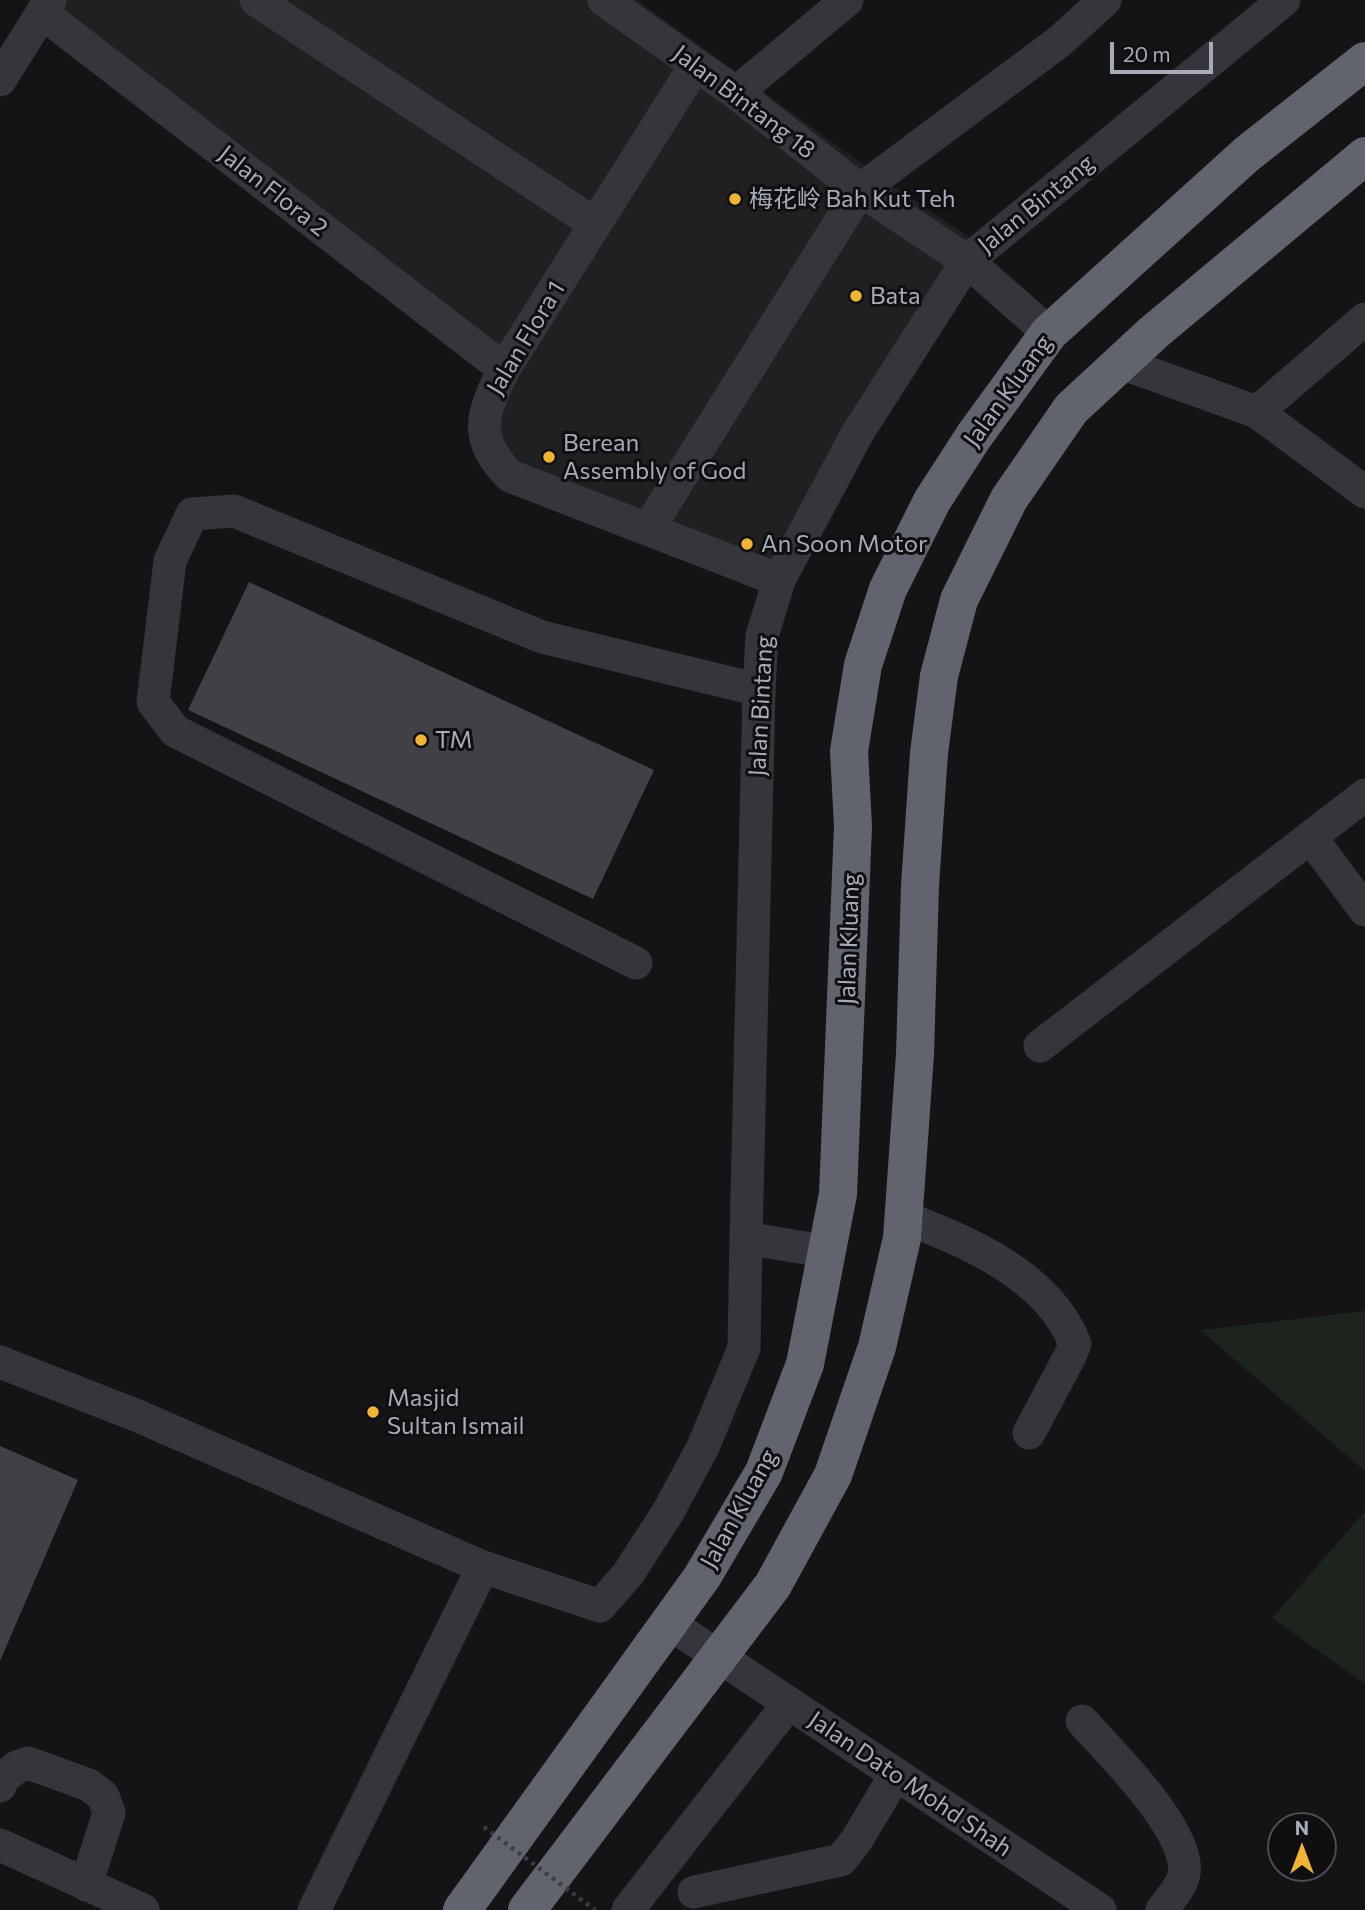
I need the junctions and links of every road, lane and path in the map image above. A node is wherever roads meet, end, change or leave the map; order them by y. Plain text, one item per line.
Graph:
1 (256, 0) edge
2 (604, 0) edge
3 (847, 0) edge
4 (1105, 0) edge
5 (1284, 0) edge
6 (46, 6) edge
7 (1365, 61) edge
8 (695, 66) junction
9 (0, 80) edge
10 (736, 93) junction
11 (1365, 156) edge
12 (860, 190) junction
13 (595, 224) junction
14 (967, 261) junction
15 (1365, 319) edge
16 (1049, 333) junction
17 (1121, 363) junction
18 (504, 369) junction
19 (1257, 412) junction
20 (1365, 492) edge
21 (648, 529) junction
22 (779, 580) junction
23 (759, 690) junction
24 (1365, 795) edge
25 (1311, 838) junction
26 (1365, 910) edge
27 (636, 963) dead end
28 (1040, 1046) dead end
29 (903, 1217) junction
30 (746, 1238) junction
31 (828, 1252) junction
32 (0, 1362) edge
33 (1029, 1433) dead end
34 (483, 1567) junction
35 (670, 1624) junction
36 (720, 1657) junction
37 (789, 1703) junction
38 (1082, 1721) dead end
39 (896, 1774) junction
40 (0, 1786) edge
41 (484, 1827) dead end
42 (0, 1845) edge
43 (86, 1885) junction
44 (694, 1892) dead end
45 (141, 1910) edge
46 (314, 1910) edge
47 (462, 1910) edge
48 (527, 1910) edge
49 (596, 1910) edge
50 (628, 1910) edge
51 (1100, 1910) edge
52 (1162, 1910) edge

1 - 13 street
2 - 8 street, Jalan Bintang 18
3 - 10 street
4 - 12 street
5 - 14 street, Jalan Bintang
6 - 9 street
6 - 18 street, Jalan Flora 2
7 - 16 highway, Jalan Kluang
8 - 10 street, Jalan Bintang 18
8 - 13 street, Jalan Flora 1
10 - 12 street, Jalan Bintang 18
11 - 17 highway
12 - 14 street, Jalan Bintang 18
12 - 21 street
13 - 18 street, Jalan Flora 1
14 - 16 street, Jalan Bintang 18
14 - 22 street, Jalan Bintang
15 - 19 street
16 - 31 highway, Jalan Kluang
17 - 19 street
17 - 29 highway
18 - 21 street, Jalan Flora 1
19 - 20 street
21 - 22 street, Jalan Flora 1
22 - 23 street, Jalan Bintang
23 - 27 street
23 - 30 street, Jalan Bintang
24 - 25 street
25 - 26 street
25 - 28 street
29 - 33 street
29 - 36 highway
30 - 31 street
30 - 34 street, Jalan Bintang
31 - 35 highway, Jalan Kluang
32 - 34 street
34 - 46 street
35 - 36 street, Jalan Dato Mohd Shah
35 - 47 highway, Jalan Kluang
36 - 37 street, Jalan Dato Mohd Shah
36 - 48 highway
37 - 39 street, Jalan Dato Mohd Shah
37 - 50 street
38 - 52 street
39 - 44 street
39 - 51 street, Jalan Dato Mohd Shah
40 - 43 street
41 - 49 path, bridge
42 - 43 street
43 - 45 street

